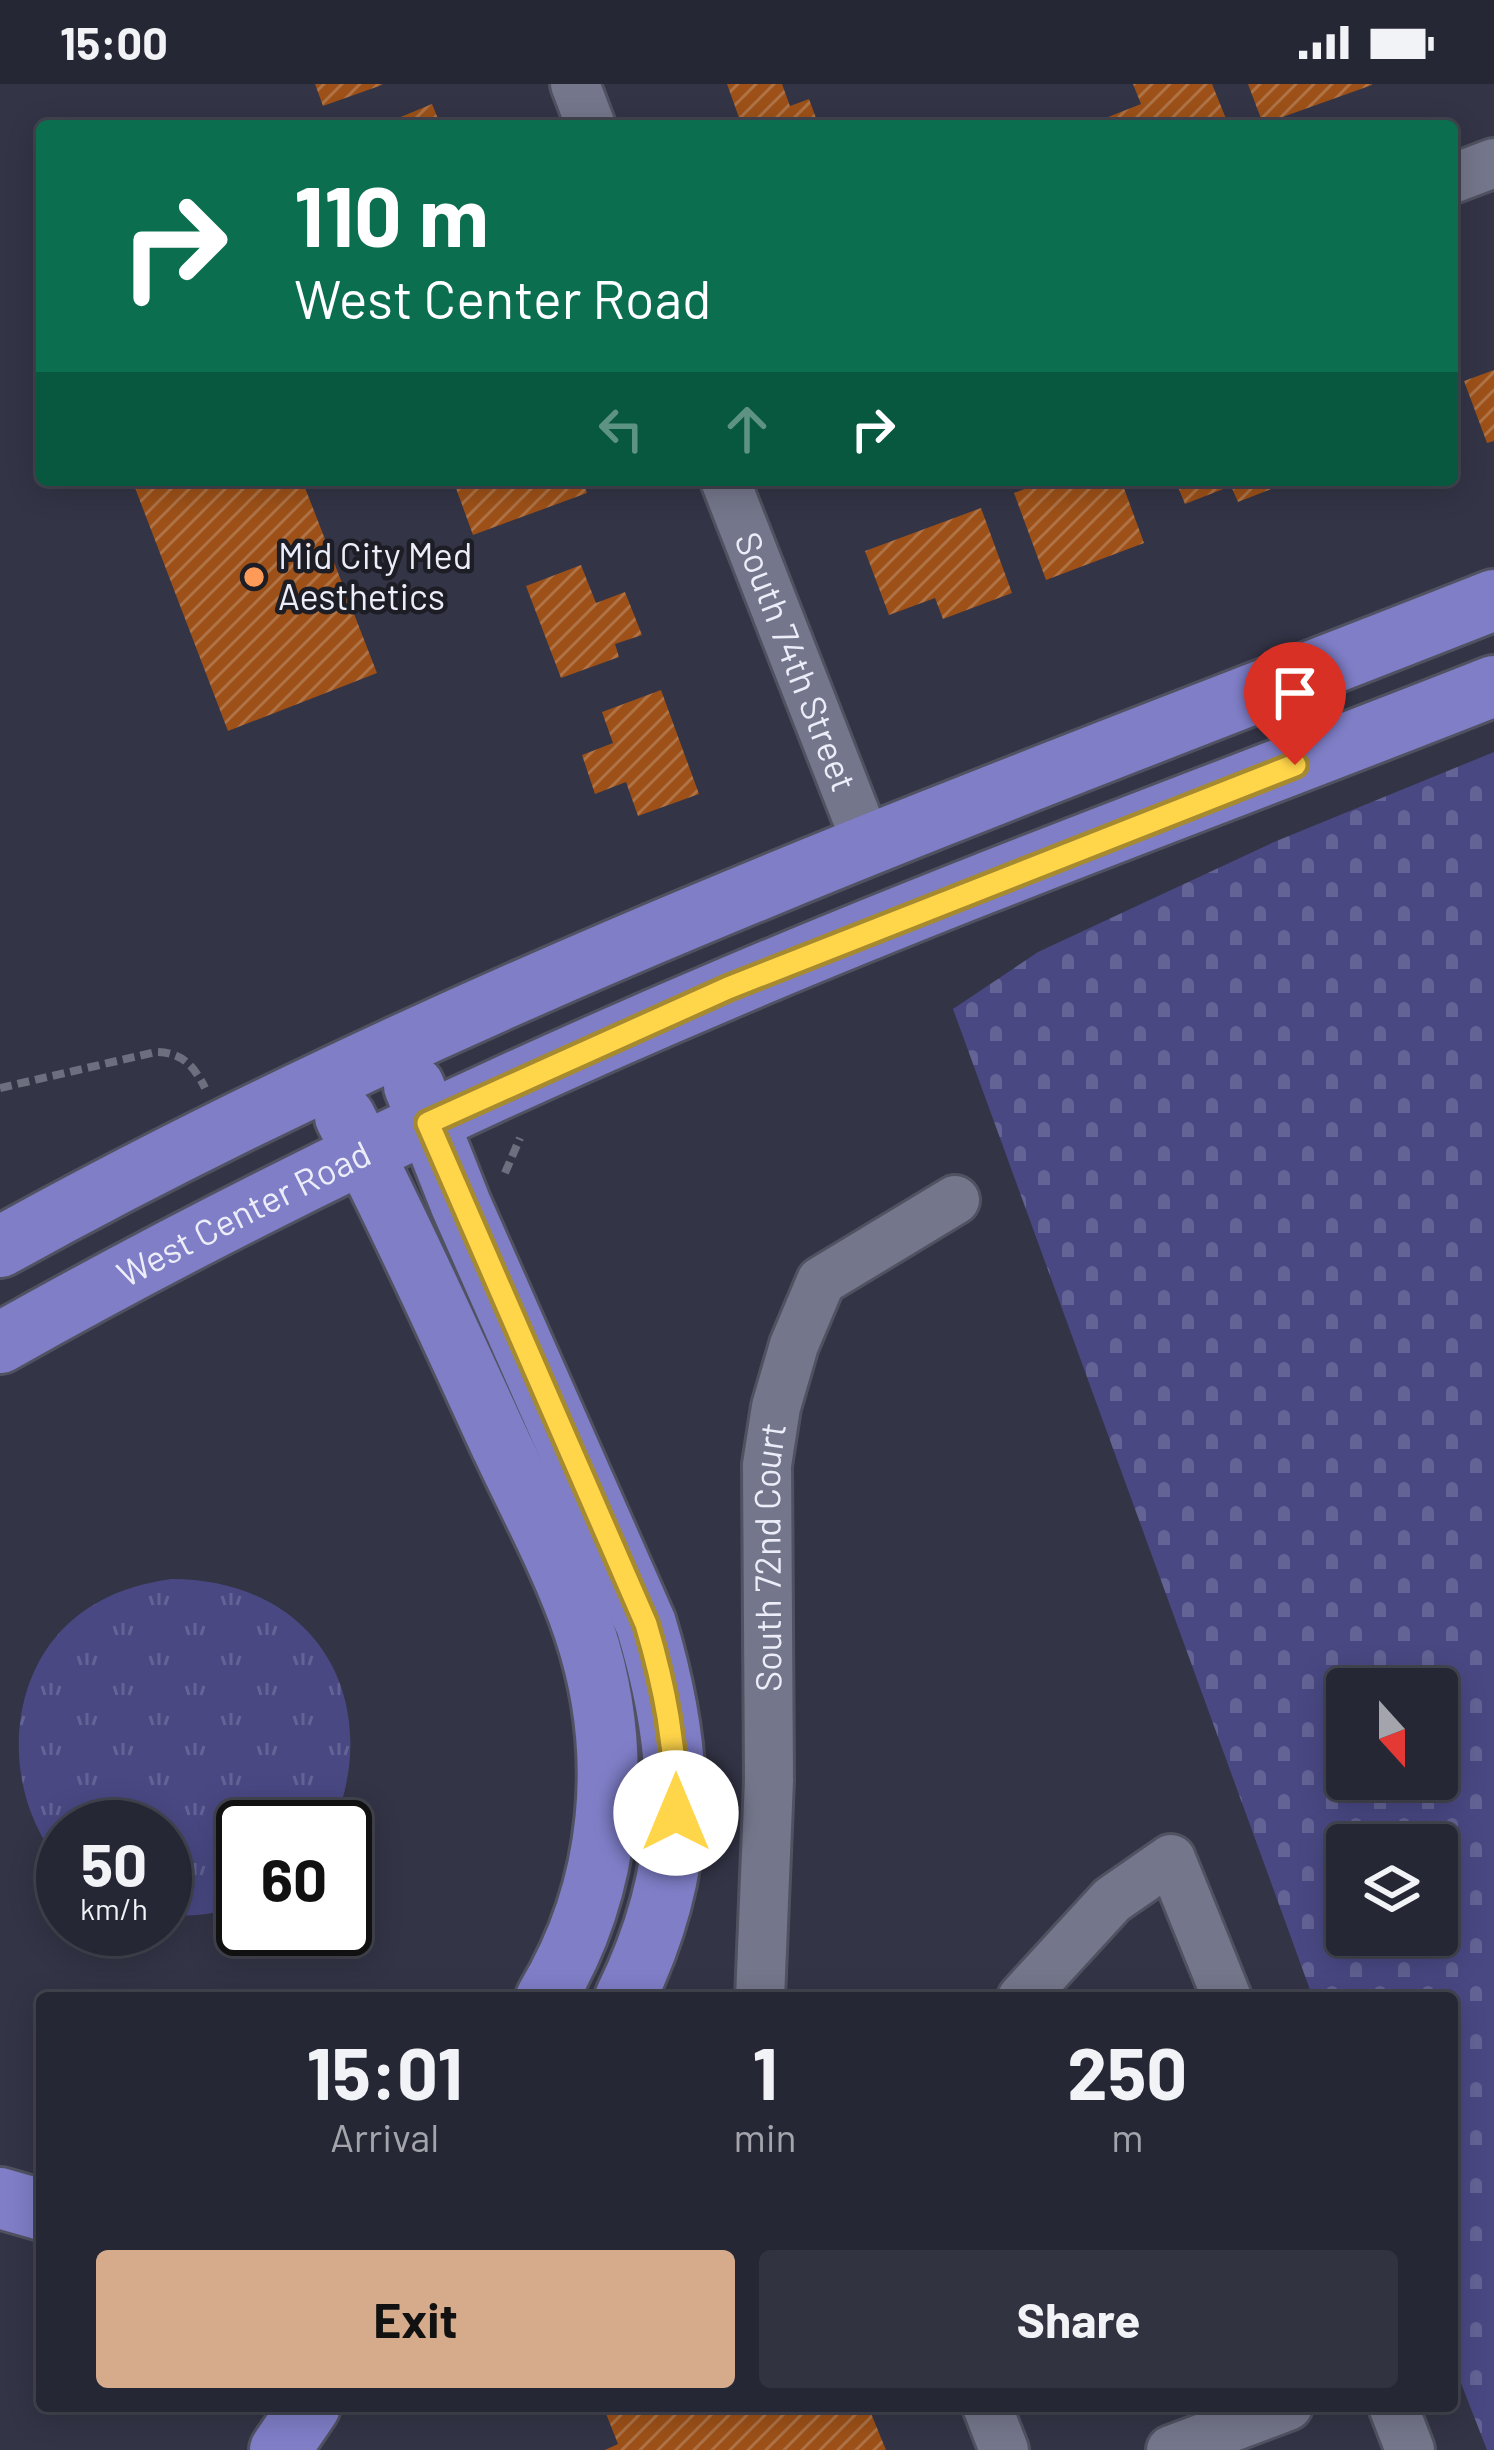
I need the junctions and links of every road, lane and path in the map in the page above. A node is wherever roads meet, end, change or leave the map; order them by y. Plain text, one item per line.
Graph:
1 (575, 84) edge
2 (589, 120) edge
3 (1494, 163) edge
4 (1458, 177) edge
5 (727, 486) edge
6 (1494, 600) edge
7 (1494, 686) edge
8 (867, 844) junction
9 (399, 1046) junction
10 (326, 1080) junction
11 (0, 1088) edge
12 (208, 1095) dead end
13 (428, 1123) junction
14 (364, 1154) junction
15 (955, 1200) dead end
16 (0, 1247) edge
17 (0, 1343) edge
18 (550, 1992) edge
19 (628, 1992) edge
20 (760, 1992) edge
21 (1028, 1992) edge
22 (1225, 1992) edge
23 (0, 2198) edge
24 (36, 2208) edge
25 (306, 2412) edge
26 (989, 2412) edge
27 (1272, 2412) edge
28 (1396, 2412) edge
29 (280, 2450) edge
30 (1004, 2450) edge
31 (1171, 2450) edge
32 (1411, 2450) edge

1 - 2 street
3 - 4 street
5 - 8 street, South 74th Street
6 - 8 main road
7 - 13 main road, West Center Road
8 - 9 main road
9 - 10 main road
9 - 13 main road
10 - 14 main road
10 - 16 main road
11 - 12 path
13 - 14 main road, West Center Road
13 - 19 main road
14 - 17 main road, West Center Road
14 - 18 main road
15 - 20 street, South 72nd Court
21 - 22 street
23 - 24 main road
25 - 29 main road
26 - 30 street
27 - 31 street
28 - 32 street

